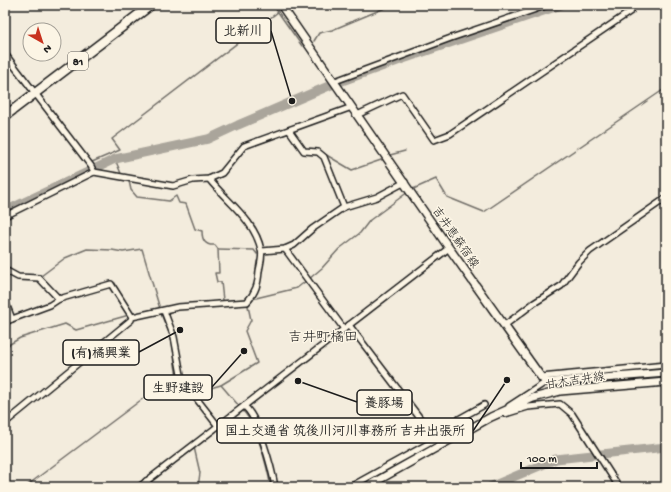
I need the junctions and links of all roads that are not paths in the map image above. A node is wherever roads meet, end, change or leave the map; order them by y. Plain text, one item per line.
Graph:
1 (151, 5) edge
2 (281, 5) edge
3 (548, 5) edge
4 (627, 5) edge
5 (5, 54) edge
6 (336, 84) junction
7 (36, 93) junction
8 (352, 107) junction
9 (357, 115) junction
10 (5, 116) edge
11 (289, 130) junction
12 (93, 170) junction
13 (209, 179) junction
14 (408, 187) junction
15 (666, 198) edge
16 (344, 207) junction
17 (5, 216) edge
18 (449, 248) junction
19 (285, 249) junction
20 (262, 251) junction
21 (5, 270) edge
22 (59, 299) junction
23 (5, 301) edge
24 (162, 312) junction
25 (131, 315) junction
26 (12, 318) junction
27 (5, 322) edge
28 (349, 325) junction
29 (505, 325) junction
30 (344, 329) junction
31 (666, 365) edge
32 (666, 373) edge
33 (544, 379) junction
34 (666, 382) edge
35 (484, 405) dead end
36 (244, 406) junction
37 (491, 417) junction
38 (5, 423) edge
39 (218, 426) junction
40 (432, 434) junction
41 (146, 481) junction
42 (139, 487) edge
43 (151, 487) edge
44 (275, 487) edge
45 (350, 487) edge
46 (366, 487) edge
47 (619, 487) edge

1 - 7 main road, 81
2 - 6 main road, 吉井恵蘇宿線
3 - 6 street
4 - 9 street
5 - 7 street
6 - 8 main road, 吉井恵蘇宿線
7 - 10 main road, 81
7 - 12 street
8 - 9 main road, 吉井恵蘇宿線
8 - 11 street
9 - 14 main road, 吉井恵蘇宿線
11 - 13 street
11 - 16 street
12 - 13 street
12 - 17 street
13 - 20 street
14 - 16 street
14 - 18 main road, 吉井恵蘇宿線
15 - 29 street
16 - 19 street
18 - 28 street
18 - 29 main road, 吉井恵蘇宿線
19 - 20 street
19 - 30 street
20 - 24 street
21 - 22 street
22 - 25 street
22 - 26 street
23 - 26 street
24 - 25 street
24 - 39 street
25 - 38 street
26 - 27 street
28 - 30 street
28 - 40 street
29 - 33 main road, 吉井恵蘇宿線
30 - 36 street
31 - 33 street
32 - 33 main road
33 - 37 street
34 - 37 main road, 甘木吉井線
35 - 40 street
36 - 39 street
36 - 44 street
37 - 46 main road, 甘木吉井線
37 - 47 street
39 - 41 street
40 - 45 street
41 - 42 street
41 - 43 street

